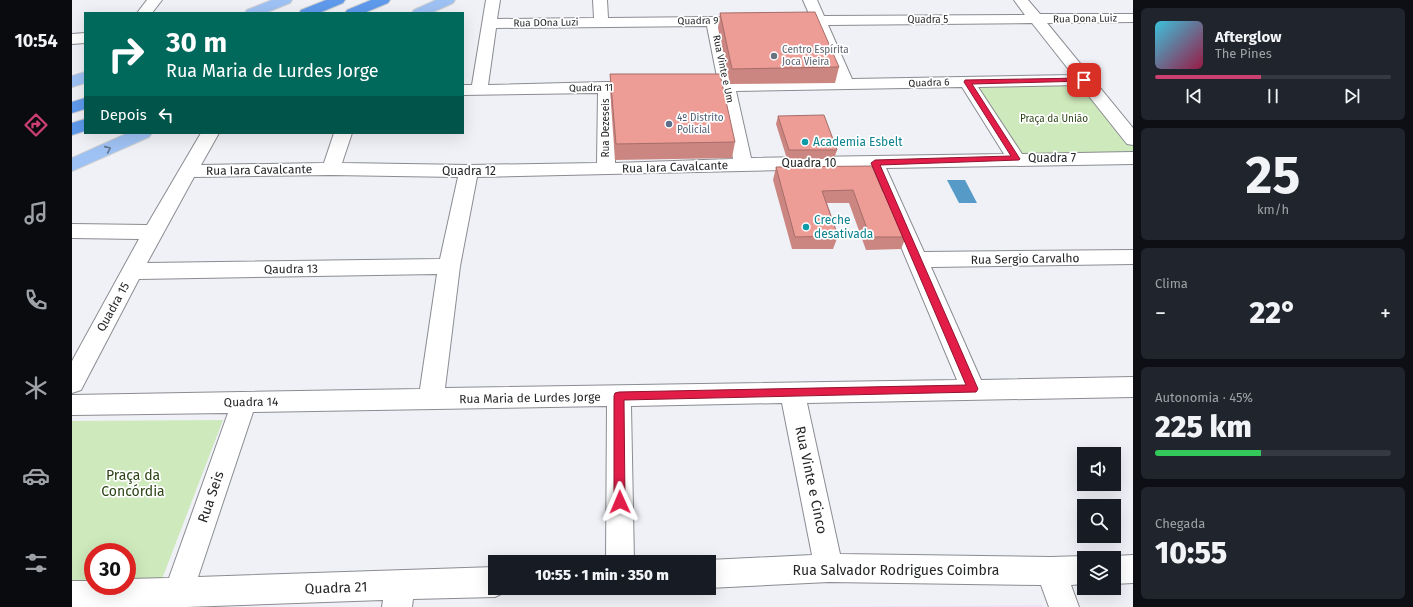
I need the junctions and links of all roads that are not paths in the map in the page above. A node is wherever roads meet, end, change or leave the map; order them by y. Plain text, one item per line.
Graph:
1 (155, 0) edge
2 (286, 0) edge
3 (338, 0) edge
4 (383, 0) edge
5 (448, 0) edge
6 (493, 0) edge
7 (600, 0) edge
8 (810, 0) edge
9 (1021, 0) edge
10 (145, 12) edge
11 (255, 12) edge
12 (308, 12) edge
13 (354, 12) edge
14 (421, 12) edge
15 (1133, 18) edge
16 (1038, 20) junction
17 (713, 21) junction
18 (819, 21) junction
19 (601, 22) junction
20 (490, 24) junction
21 (84, 38) edge
22 (72, 39) edge
23 (84, 77) edge
24 (1084, 80) junction
25 (72, 82) edge
26 (968, 82) junction
27 (846, 85) junction
28 (726, 86) junction
29 (606, 87) junction
30 (658, 87) edge
31 (681, 87) edge
32 (471, 90) edge
33 (84, 103) edge
34 (72, 108) edge
35 (84, 124) edge
36 (72, 130) edge
37 (141, 134) edge
38 (209, 134) edge
39 (343, 134) edge
40 (1133, 140) edge
41 (1133, 158) edge
42 (1016, 159) junction
43 (875, 163) junction
44 (72, 164) edge
45 (743, 164) junction
46 (331, 169) junction
47 (606, 169) junction
48 (187, 171) junction
49 (469, 171) junction
50 (72, 231) edge
51 (153, 232) junction
52 (1133, 257) edge
53 (916, 260) junction
54 (449, 266) junction
55 (133, 271) junction
56 (72, 383) edge
57 (1133, 387) edge
58 (973, 389) junction
59 (792, 392) junction
60 (619, 396) junction
61 (431, 400) junction
62 (244, 402) junction
63 (72, 405) edge
64 (620, 555) edge
65 (829, 568) junction
66 (1133, 569) edge
67 (1077, 570) edge
68 (1121, 570) edge
69 (1051, 571) junction
70 (716, 574) edge
71 (488, 583) edge
72 (178, 593) junction
73 (72, 596) edge
74 (399, 596) edge
75 (1064, 607) edge

1 - 10 street
2 - 11 main road
3 - 12 highway
4 - 13 highway
5 - 14 main road
6 - 20 street
7 - 19 street
8 - 18 street
9 - 16 street
15 - 16 street, Rua Dona Luiz
16 - 18 street, Quadra 5
16 - 24 street
17 - 18 street, Quadra 9
17 - 19 street, Quadra 9
17 - 28 street, Rua Vinte e Um
18 - 27 street
19 - 20 street, Rua DOna Luzi
20 - 32 street
21 - 22 street
23 - 25 main road
24 - 26 street, Quadra 6
24 - 40 street
26 - 27 street, Quadra 6
26 - 42 street
27 - 28 street
28 - 31 street
28 - 45 street, Rua Vinte e Um
29 - 30 street, Quadra 11
29 - 32 street, Quadra 11
29 - 47 street, Rua Dezeseis
33 - 34 highway
35 - 36 highway
44 -> 37 main road
38 - 48 street, Quadra 15
39 - 46 street
41 - 42 street, Quadra 7
42 - 43 street, Quadra 7
43 - 45 street, Quadra 10
43 - 53 street
45 - 47 street, Rua Iara Cavalcante
46 - 48 street, Rua Iara Cavalcante
46 - 49 street, Quadra 12
47 - 49 street, Quadra 12
48 - 51 street, Quadra 15
49 - 54 street
50 - 51 street
51 - 55 street, Quadra 15
52 - 53 street, Rua Sergio Carvalho
53 - 58 street
54 - 55 street, Qaudra 13
54 - 61 street
55 - 56 street, Quadra 15
57 - 58 street, Rua Maria de Lurdes Jorge
58 - 59 street, Rua Maria de Lurdes Jorge
59 - 60 street, Rua Maria de Lurdes Jorge
59 - 65 street, Rua Vinte e Cinco
60 - 61 street, Rua Maria de Lurdes Jorge
60 - 64 street
61 - 62 street, Quadra 14
62 - 63 street, Quadra 14
62 - 72 street, Rua Seis
65 - 69 street, Rua Salvador Rodrigues Coimbra
65 - 70 street, Rua Salvador Rodrigues Coimbra
66 - 68 street
67 - 69 street, Rua Salvador Rodrigues Coimbra
69 - 75 street
71 - 74 street, Quadra 21
72 - 73 street
72 - 74 street, Quadra 21

